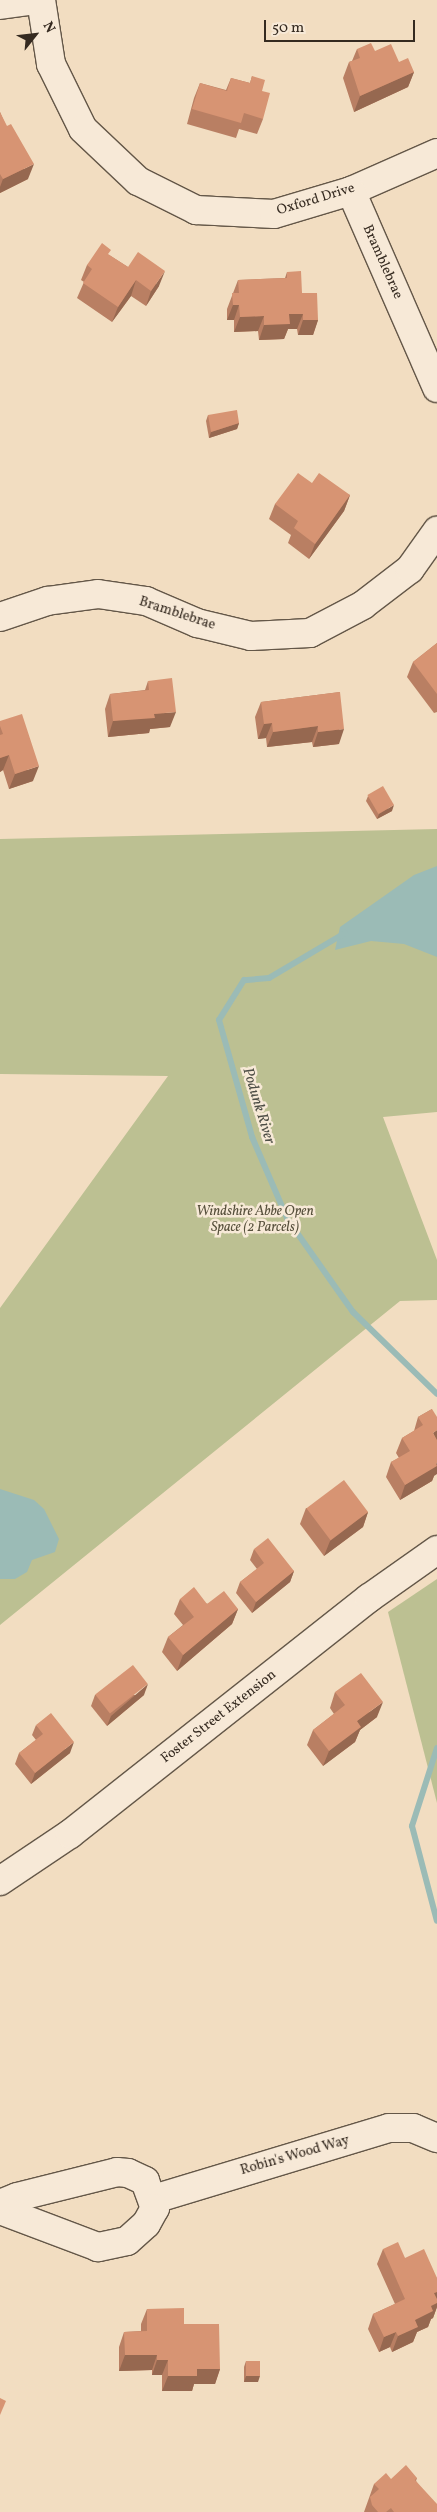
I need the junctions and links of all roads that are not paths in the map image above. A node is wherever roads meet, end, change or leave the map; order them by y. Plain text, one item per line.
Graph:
1 (36, 0) edge
2 (41, 0) edge
3 (0, 5) edge
4 (437, 153) edge
5 (351, 191) junction
6 (437, 388) edge
7 (437, 531) edge
8 (0, 617) edge
9 (437, 1550) edge
10 (0, 1881) edge
11 (437, 2138) edge
12 (154, 2199) junction
13 (0, 2204) edge
14 (0, 2210) edge

1 - 3 street
2 - 5 street, Oxford Drive
4 - 5 street, Oxford Drive
5 - 6 street, Bramblebrae
7 - 8 street, Bramblebrae
9 - 10 street, Foster Street Extension
11 - 12 street, Robin's Wood Way
12 - 13 street
12 - 14 street

